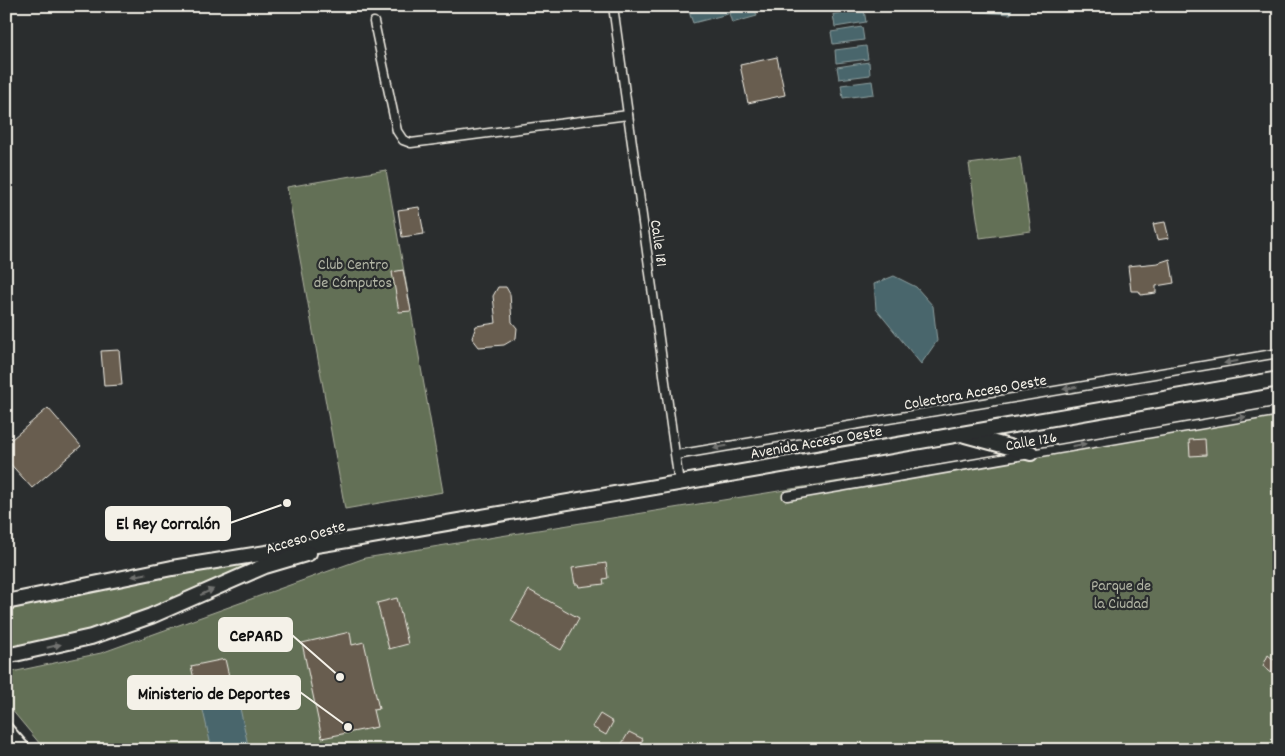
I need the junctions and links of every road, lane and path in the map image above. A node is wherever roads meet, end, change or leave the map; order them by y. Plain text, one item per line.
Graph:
1 (614, 6) edge
2 (374, 22) dead end
3 (628, 115) junction
4 (1279, 354) edge
5 (1279, 379) edge
6 (1279, 411) edge
7 (959, 434) junction
8 (1031, 453) junction
9 (676, 455) junction
10 (679, 483) junction
11 (787, 496) dead end
12 (360, 538) junction
13 (6, 602) edge
14 (6, 656) edge
15 (6, 727) edge
16 (26, 750) edge

1 - 3 street, Calle 181
2 - 3 street
3 - 9 street, Calle 181
4 -> 9 street, Colectora Acceso Oeste
5 - 7 highway, Avenida Acceso Oeste
8 -> 6 street, Calle 126
7 - 8 highway
7 - 10 highway, Avenida Acceso Oeste
8 - 11 street, Calle 126
9 - 10 street, Calle 181
10 - 12 highway, Avenida Acceso Oeste
12 -> 13 highway, Acceso Oeste
14 -> 12 highway, Acceso Oeste
15 - 16 street

